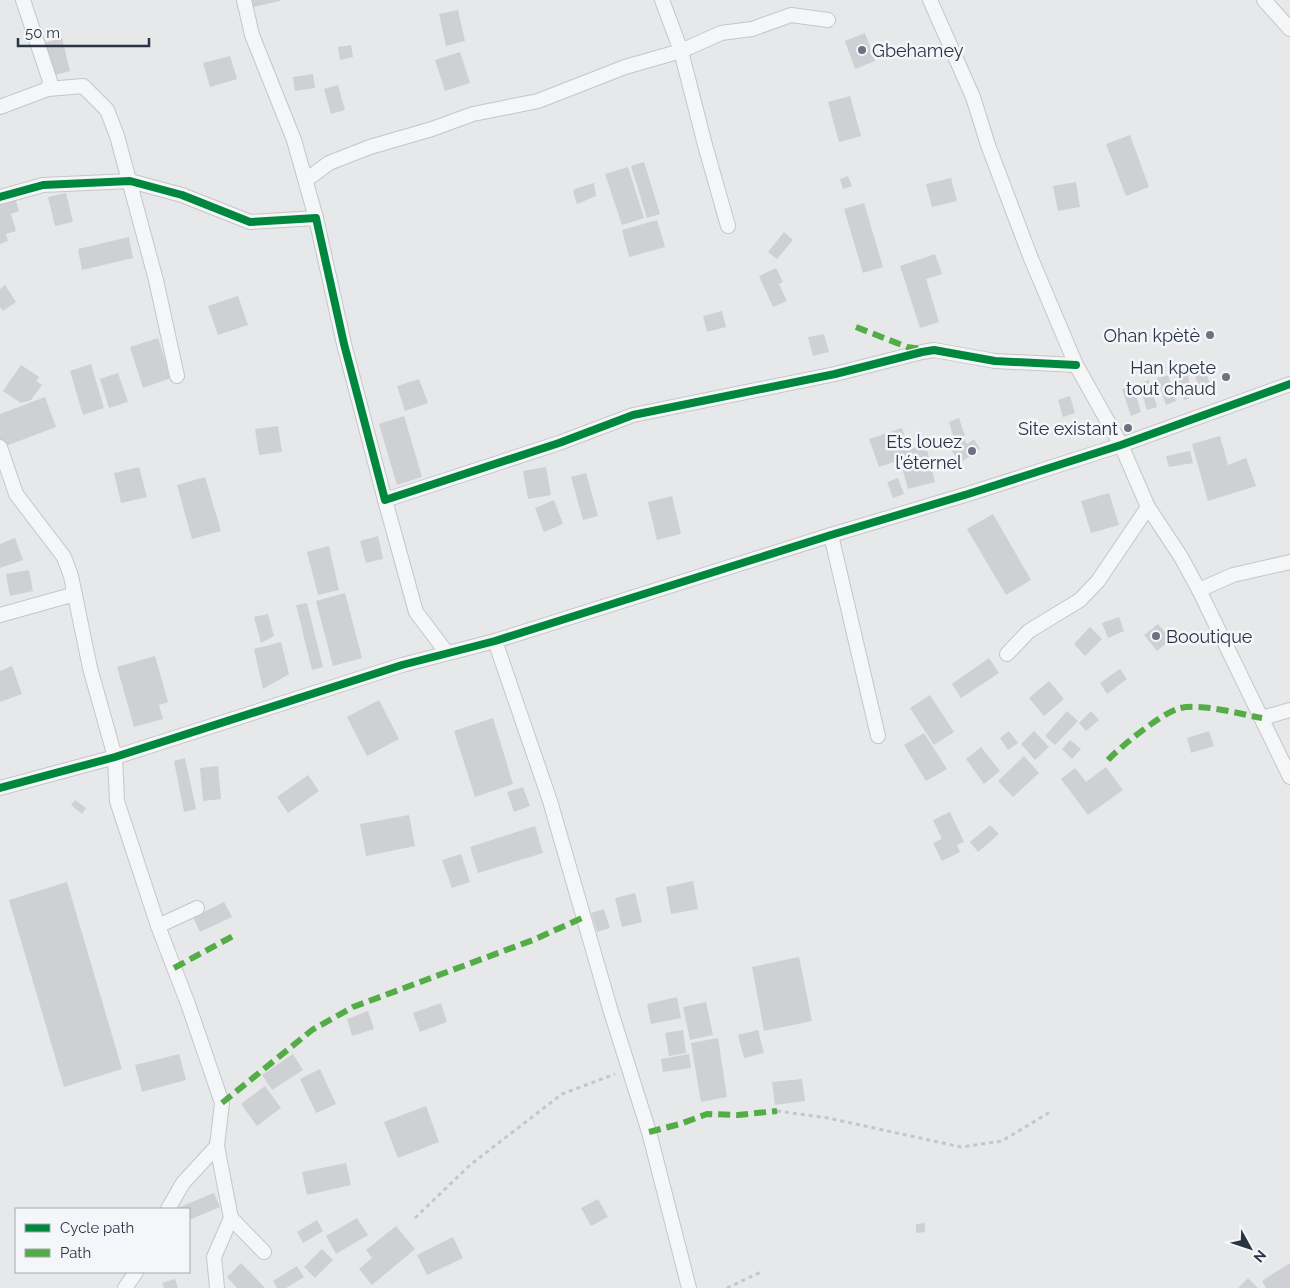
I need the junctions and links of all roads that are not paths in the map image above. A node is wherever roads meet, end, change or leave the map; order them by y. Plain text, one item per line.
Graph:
1 (23, 0) edge
2 (244, 0) edge
3 (662, 0) edge
4 (930, 0) edge
5 (1264, 0) edge
6 (828, 20) dead end
7 (1290, 29) edge
8 (681, 51) junction
9 (48, 89) junction
10 (0, 107) edge
11 (306, 180) junction
12 (130, 181) junction
13 (0, 197) edge
14 (316, 218) junction
15 (728, 226) dead end
16 (1076, 365) junction
17 (177, 376) dead end
18 (1289, 385) edge
19 (1121, 445) junction
20 (0, 447) edge
21 (385, 500) junction
22 (1148, 507) junction
23 (831, 535) junction
24 (1290, 562) edge
25 (1199, 590) junction
26 (75, 594) junction
27 (0, 615) edge
28 (495, 641) junction
29 (447, 653) junction
30 (1007, 654) dead end
31 (1290, 710) edge
32 (1262, 718) junction
33 (878, 736) dead end
34 (115, 757) junction
35 (1290, 777) edge
36 (0, 788) edge
37 (198, 908) dead end
38 (158, 926) junction
39 (217, 1146) junction
40 (169, 1208) edge
41 (231, 1218) junction
42 (264, 1252) dead end
43 (135, 1273) edge
44 (125, 1288) edge
45 (217, 1288) edge
46 (689, 1288) edge

1 - 9 street
2 - 11 street
3 - 8 street
4 - 16 street
5 - 7 street
6 - 8 street
8 - 11 street
8 - 15 street
9 - 10 street
9 - 12 street
11 - 14 street
12 - 13 street
12 - 14 street
12 - 17 street
14 - 21 street
16 - 19 street
16 - 21 street
18 - 19 street
19 - 22 street
19 - 23 street
20 - 26 street
21 - 29 street
22 - 25 street
22 - 30 street
23 - 28 street
23 - 33 street
24 - 25 street
25 - 32 street
26 - 27 street
26 - 34 street
28 - 29 street
28 - 46 street
29 - 34 street
31 - 32 street
32 - 35 street
34 - 36 street
34 - 38 street
37 - 38 street
38 - 39 street
39 - 40 street
39 - 41 street
41 - 42 street
41 - 45 street
43 - 44 street

